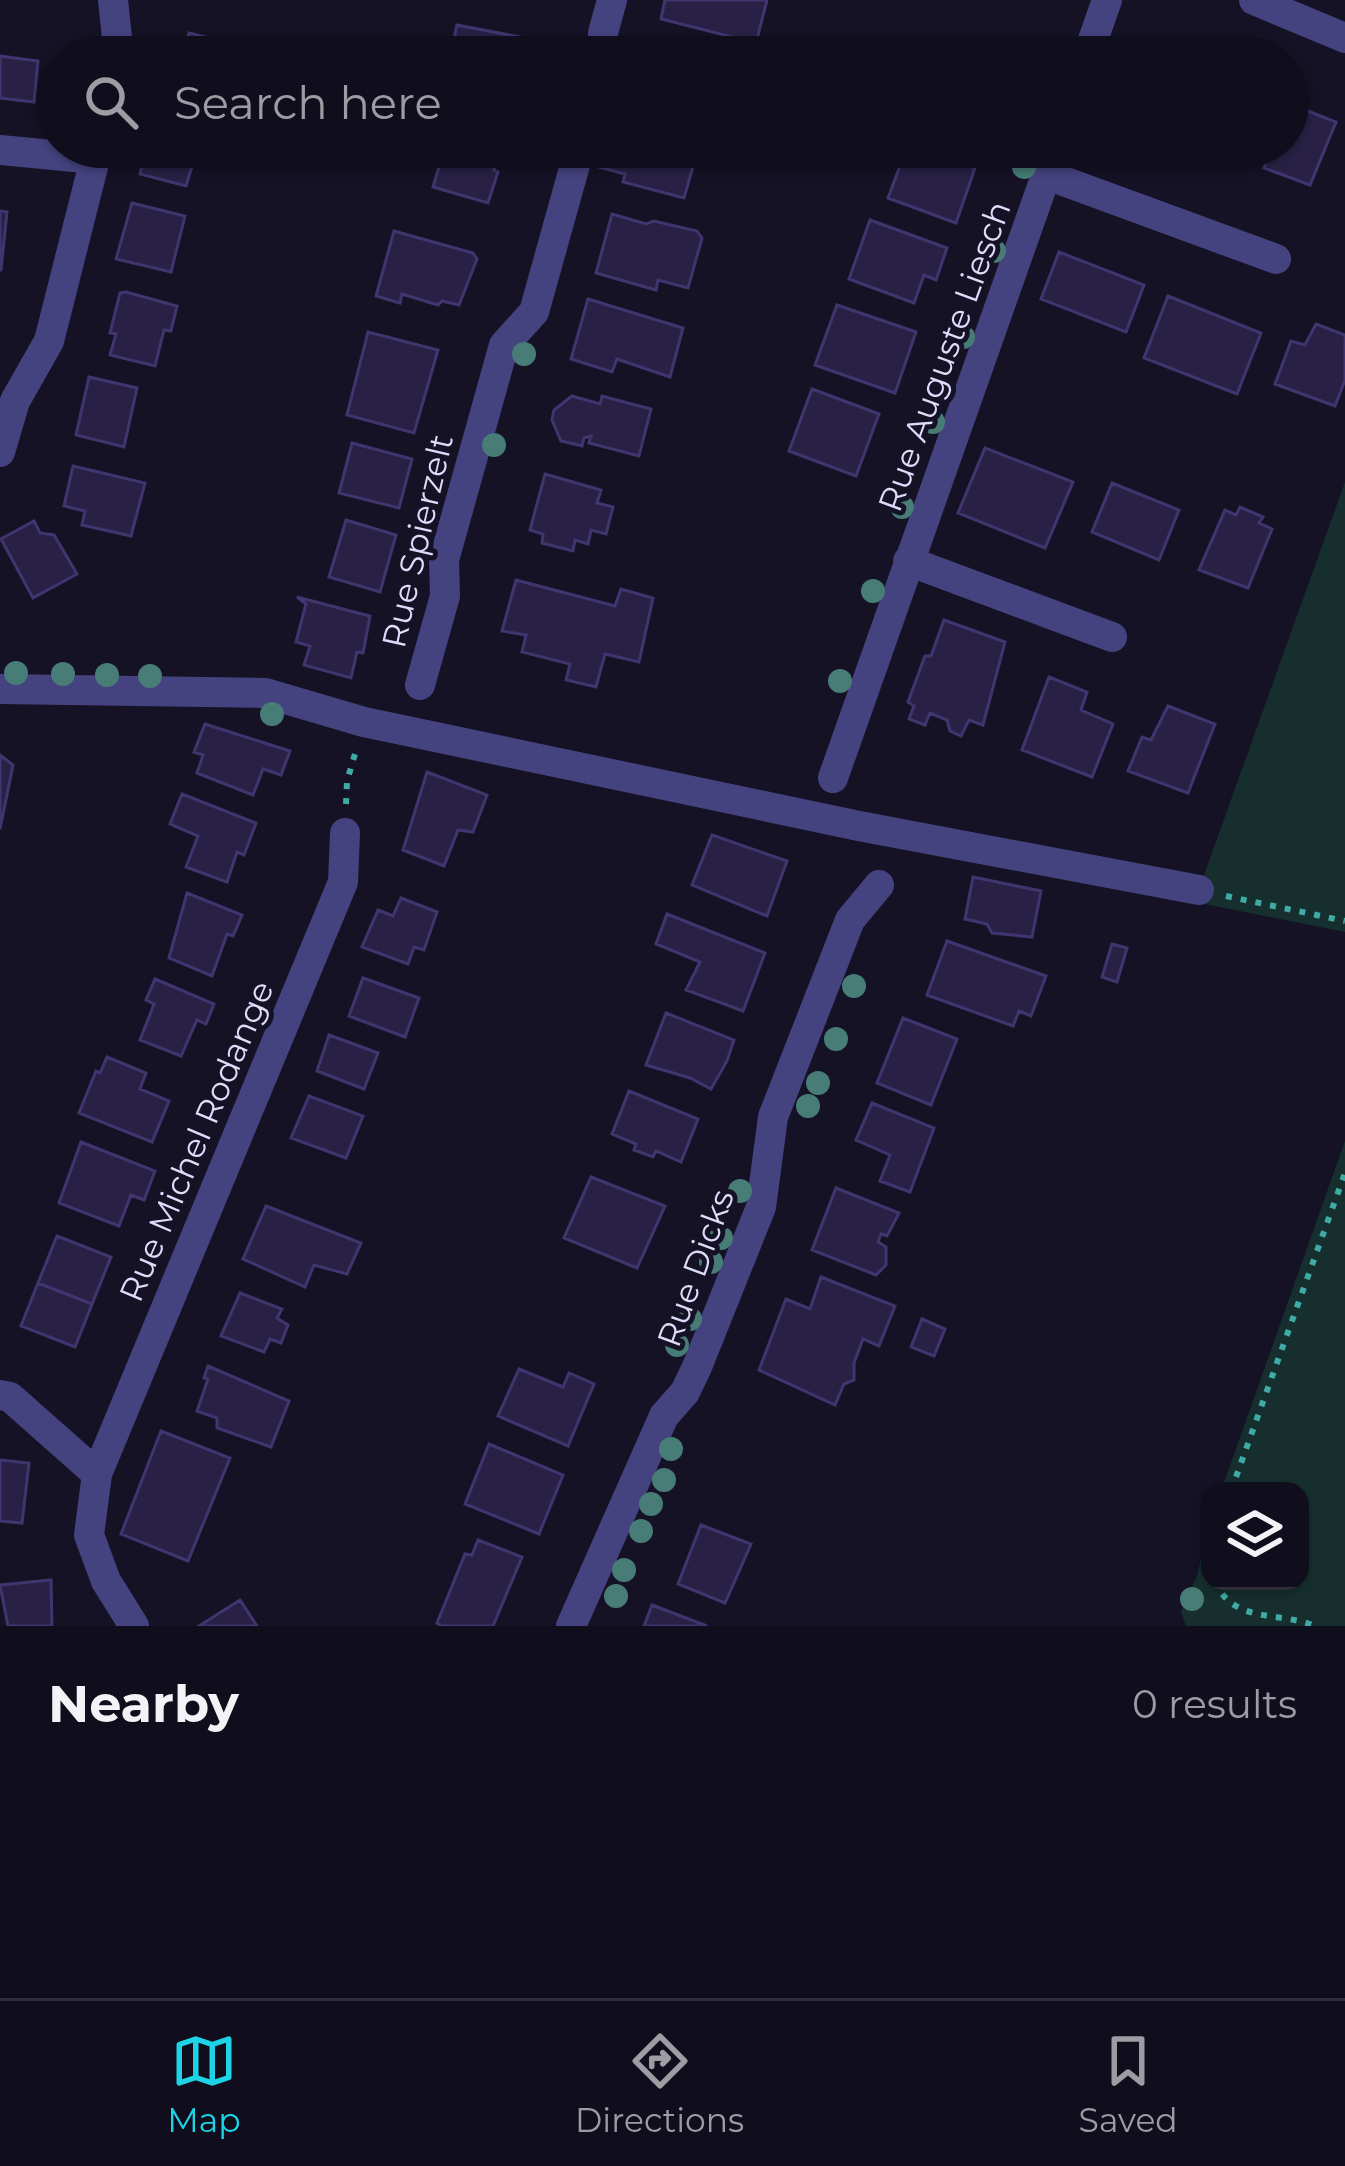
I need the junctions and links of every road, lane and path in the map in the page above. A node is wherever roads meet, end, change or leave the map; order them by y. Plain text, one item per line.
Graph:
1 (113, 0) edge
2 (612, 0) edge
3 (1107, 0) edge
4 (1254, 0) edge
5 (116, 36) edge
6 (603, 36) edge
7 (1094, 36) edge
8 (1345, 38) edge
9 (0, 150) edge
10 (36, 151) edge
11 (92, 168) edge
12 (574, 168) edge
13 (1049, 168) edge
14 (1068, 168) edge
15 (1276, 260) dead end
16 (0, 452) edge
17 (908, 561) junction
18 (1112, 637) dead end
19 (420, 685) dead end
20 (0, 689) edge
21 (364, 722) junction
22 (833, 778) dead end
23 (345, 833) joint
24 (879, 885) dead end
25 (1199, 890) joint
26 (1345, 921) edge
27 (1345, 1173) edge
28 (0, 1395) edge
29 (97, 1474) junction
30 (1234, 1482) edge
31 (1219, 1590) edge
32 (580, 1618) edge
33 (134, 1626) edge
34 (1315, 1626) edge

1 - 5 street
2 - 6 street
3 - 7 street
4 - 8 street
9 - 10 street
11 - 16 street
12 - 19 street, Rue Spierzelt
13 - 17 street, Rue Auguste Liesch
14 - 15 street, Rue Auguste Liesch
17 - 18 street, Rue Auguste Liesch
17 - 22 street, Rue Auguste Liesch
20 - 21 street
21 - 23 path
21 - 25 street
23 - 29 street, Rue Michel Rodange
24 - 32 street, Rue Dicks
25 - 26 path
27 - 30 path
28 - 29 street
29 - 33 street
31 - 34 path

